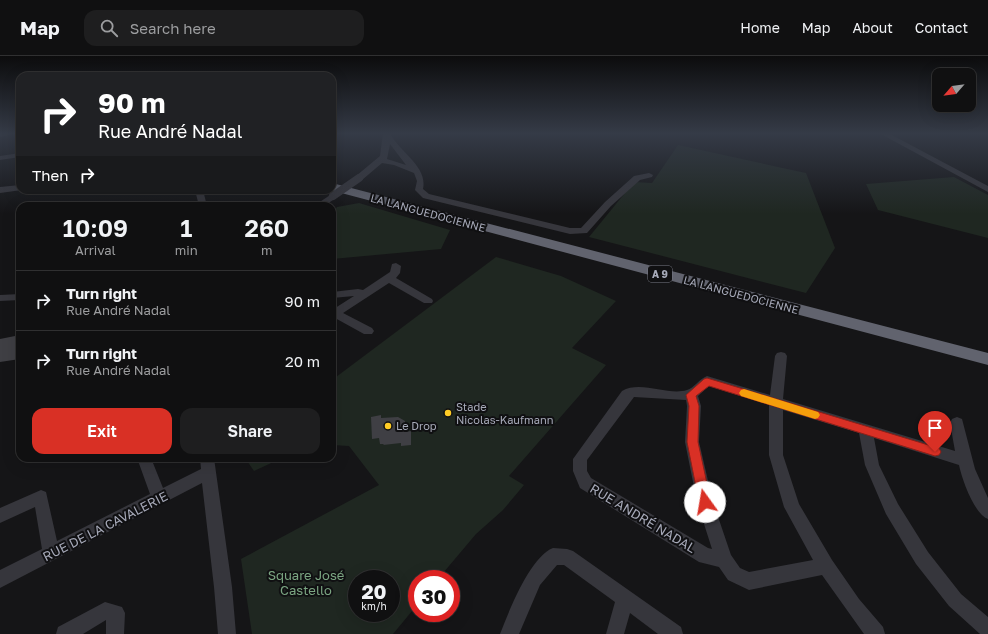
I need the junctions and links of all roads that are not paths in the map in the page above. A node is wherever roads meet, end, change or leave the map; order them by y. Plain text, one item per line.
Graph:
1 (381, 160) joint
2 (407, 160) edge
3 (932, 160) edge
4 (417, 172) junction
5 (650, 174) dead end
6 (336, 181) edge
7 (16, 188) edge
8 (336, 189) edge
9 (988, 189) edge
10 (0, 190) edge
11 (336, 192) edge
12 (329, 194) edge
13 (322, 202) edge
14 (396, 266) dead end
15 (389, 278) junction
16 (16, 290) edge
17 (0, 291) edge
18 (364, 294) junction
19 (336, 295) edge
20 (16, 297) edge
21 (0, 298) edge
22 (428, 301) dead end
23 (336, 313) edge
24 (336, 315) edge
25 (368, 331) dead end
26 (988, 348) edge
27 (781, 356) dead end
28 (988, 359) edge
29 (691, 395) junction
30 (776, 403) junction
31 (957, 423) dead end
32 (865, 430) junction
33 (963, 460) junction
34 (146, 462) edge
35 (208, 465) edge
36 (159, 498) junction
37 (988, 512) edge
38 (0, 516) edge
39 (51, 553) junction
40 (724, 560) junction
41 (826, 566) junction
42 (0, 579) edge
43 (625, 598) junction
44 (988, 629) edge
45 (65, 634) edge
46 (115, 634) edge
47 (227, 634) edge
48 (508, 634) edge
49 (615, 634) edge
50 (674, 634) edge
51 (876, 634) edge

1 - 4 street
1 - 8 street, bridge
2 - 4 street
3 - 9 street
4 - 5 street
6 - 26 highway, LA LANGUEDOCIENNE / A 9
7 - 10 street
11 - 28 highway, LA LANGUEDOCIENNE / A 9
12 - 13 street
14 - 15 street
15 - 18 street
15 - 22 street
16 - 17 street
18 - 19 street
18 - 23 street
20 - 21 street
24 - 25 street
27 - 30 street
29 - 30 street
29 - 40 street
29 - 40 street, RUE ANDRÉ NADAL
30 - 32 street
30 - 41 street
31 - 33 street
32 - 33 street
32 - 44 street
33 - 37 street
34 - 36 street
35 - 36 street, RUE DE LA CAVALERIE
35 - 47 street
36 - 39 street, RUE DE LA CAVALERIE
38 - 39 street
39 - 42 street, RUE DE LA CAVALERIE
40 - 41 street
41 - 51 street
43 - 48 street
43 - 49 street
43 - 50 street
45 - 46 street

